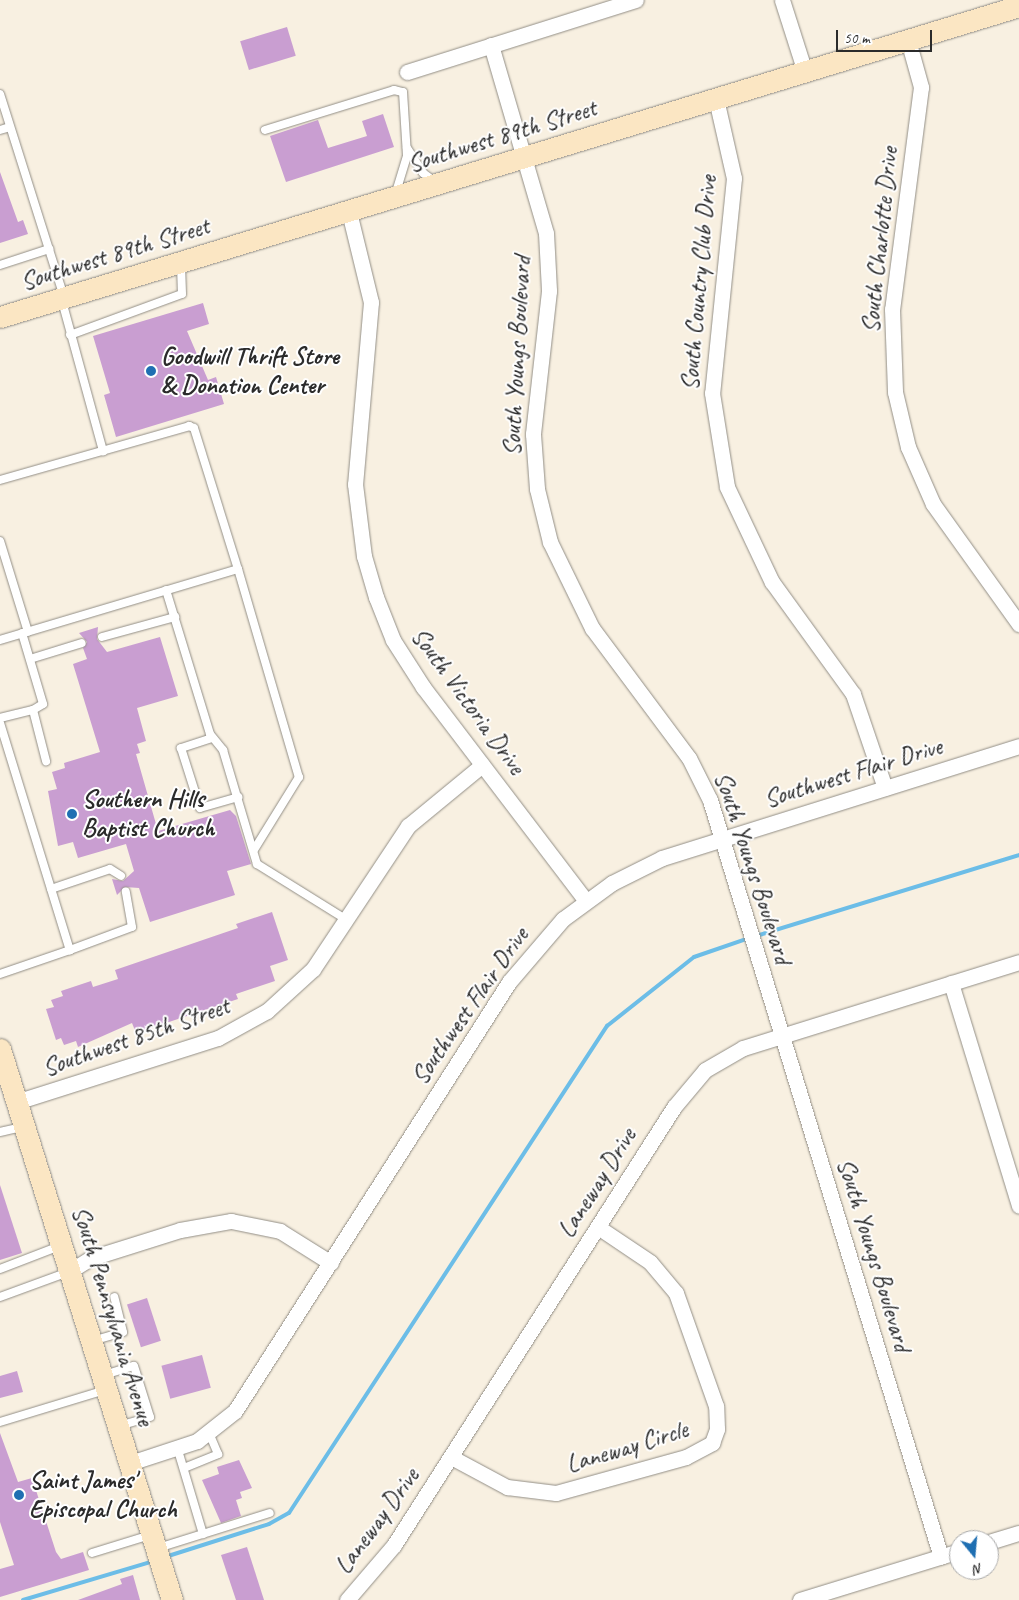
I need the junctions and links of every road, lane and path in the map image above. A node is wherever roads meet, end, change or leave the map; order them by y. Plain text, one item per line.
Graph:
1 (636, 0) edge
2 (782, 0) edge
3 (1019, 6) edge
4 (908, 40) junction
5 (491, 46) junction
6 (407, 72) dead end
7 (805, 72) junction
8 (0, 94) edge
9 (716, 99) junction
10 (10, 127) junction
11 (0, 130) edge
12 (265, 130) dead end
13 (407, 148) junction
14 (524, 158) junction
15 (438, 184) junction
16 (394, 197) junction
17 (349, 212) junction
18 (49, 249) junction
19 (181, 263) junction
20 (0, 265) edge
21 (63, 299) junction
22 (0, 317) edge
23 (70, 334) junction
24 (103, 451) junction
25 (0, 480) edge
26 (0, 542) edge
27 (238, 569) junction
28 (166, 590) junction
29 (175, 617) junction
30 (1019, 624) edge
31 (25, 632) junction
32 (102, 637) dead end
33 (0, 640) edge
34 (82, 643) dead end
35 (30, 659) junction
36 (33, 710) junction
37 (0, 718) edge
38 (0, 723) edge
39 (212, 738) junction
40 (1019, 746) edge
41 (46, 761) dead end
42 (482, 765) junction
43 (886, 788) junction
44 (238, 797) junction
45 (722, 839) junction
46 (254, 850) junction
47 (121, 876) dead end
48 (51, 889) junction
49 (126, 892) dead end
50 (586, 901) junction
51 (346, 920) junction
52 (70, 950) junction
53 (1019, 962) edge
54 (0, 974) edge
55 (951, 983) junction
56 (782, 1036) junction
57 (0, 1049) edge
58 (16, 1102) junction
59 (24, 1126) junction
60 (0, 1132) edge
61 (1019, 1206) edge
62 (598, 1227) junction
63 (62, 1246) junction
64 (331, 1263) junction
65 (0, 1269) edge
66 (70, 1270) junction
67 (0, 1297) edge
68 (114, 1297) dead end
69 (92, 1341) junction
70 (105, 1382) junction
71 (0, 1422) edge
72 (118, 1426) junction
73 (209, 1433) junction
74 (177, 1447) junction
75 (451, 1457) junction
76 (130, 1463) junction
77 (184, 1468) junction
78 (270, 1513) dead end
79 (1019, 1533) edge
80 (203, 1534) junction
81 (999, 1539) edge
82 (154, 1542) junction
83 (92, 1553) dead end
84 (949, 1555) edge
85 (941, 1557) junction
86 (172, 1600) edge
87 (347, 1600) edge
88 (800, 1600) edge

1 - 5 street
2 - 7 street
3 - 4 main road, Southwest 89th Street
4 - 7 main road, Southwest 89th Street
4 - 30 street, South Charlotte Drive
5 - 6 street
5 - 14 street, South Youngs Boulevard
7 - 9 main road, Southwest 89th Street
8 - 10 lane
9 - 14 main road, Southwest 89th Street
9 - 43 street, South Country Club Drive
10 - 11 lane
10 - 18 lane
12 - 13 lane
13 - 15 lane
13 - 16 lane
14 - 15 main road, Southwest 89th Street
14 - 45 street, South Youngs Boulevard
15 - 16 main road, Southwest 89th Street
16 - 17 main road, Southwest 89th Street
17 - 19 main road, Southwest 89th Street
17 - 42 street, South Victoria Drive
18 - 20 lane
18 - 21 lane
19 - 21 main road, Southwest 89th Street
19 - 23 lane
21 - 22 main road, Southwest 89th Street
21 - 23 lane
23 - 24 lane
24 - 25 lane
24 - 27 lane
26 - 31 lane
27 - 28 lane
27 - 46 lane
28 - 29 lane
28 - 31 lane
29 - 32 lane
29 - 39 lane
31 - 33 lane
31 - 35 lane
34 - 35 lane
35 - 36 lane
36 - 37 lane
36 - 41 lane
38 - 48 lane
39 - 44 lane
39 - 44 lane
40 - 43 street, Southwest Flair Drive
42 - 50 street, South Victoria Drive
42 - 51 street, Southwest 85th Street
43 - 45 street, Southwest Flair Drive
44 - 46 lane
45 - 50 street, Southwest Flair Drive
45 - 56 street, South Youngs Boulevard
46 - 51 lane
47 - 48 lane
48 - 52 lane
49 - 52 lane
50 - 64 street, Southwest Flair Drive
51 - 58 street, Southwest 85th Street
52 - 54 lane
53 - 55 street, Laneway Drive
55 - 56 street, Laneway Drive
55 - 61 street
56 - 62 street, Laneway Drive
56 - 85 street, South Youngs Boulevard
57 - 58 main road, South Pennsylvania Avenue
58 - 59 main road, South Pennsylvania Avenue
59 - 60 lane
59 - 63 main road, South Pennsylvania Avenue
62 - 75 street, Laneway Drive
62 - 75 street, Laneway Circle
63 - 65 lane
63 - 66 main road, South Pennsylvania Avenue
64 - 66 street
64 - 73 street, Southwest Flair Drive
66 - 67 lane
66 - 69 main road, South Pennsylvania Avenue
68 - 69 lane
69 - 70 main road, South Pennsylvania Avenue
70 - 71 lane
70 - 72 main road, South Pennsylvania Avenue
70 - 72 lane
72 - 76 main road, South Pennsylvania Avenue
73 - 74 street, Southwest Flair Drive
73 - 77 lane
74 - 76 street, Southwest Flair Drive
74 - 77 lane
75 - 87 street, Laneway Drive
76 - 82 main road, South Pennsylvania Avenue
77 - 80 lane
78 - 80 lane
79 - 81 street
80 - 82 lane
82 - 83 lane
82 - 86 main road, South Pennsylvania Avenue
84 - 85 street
85 - 88 street

